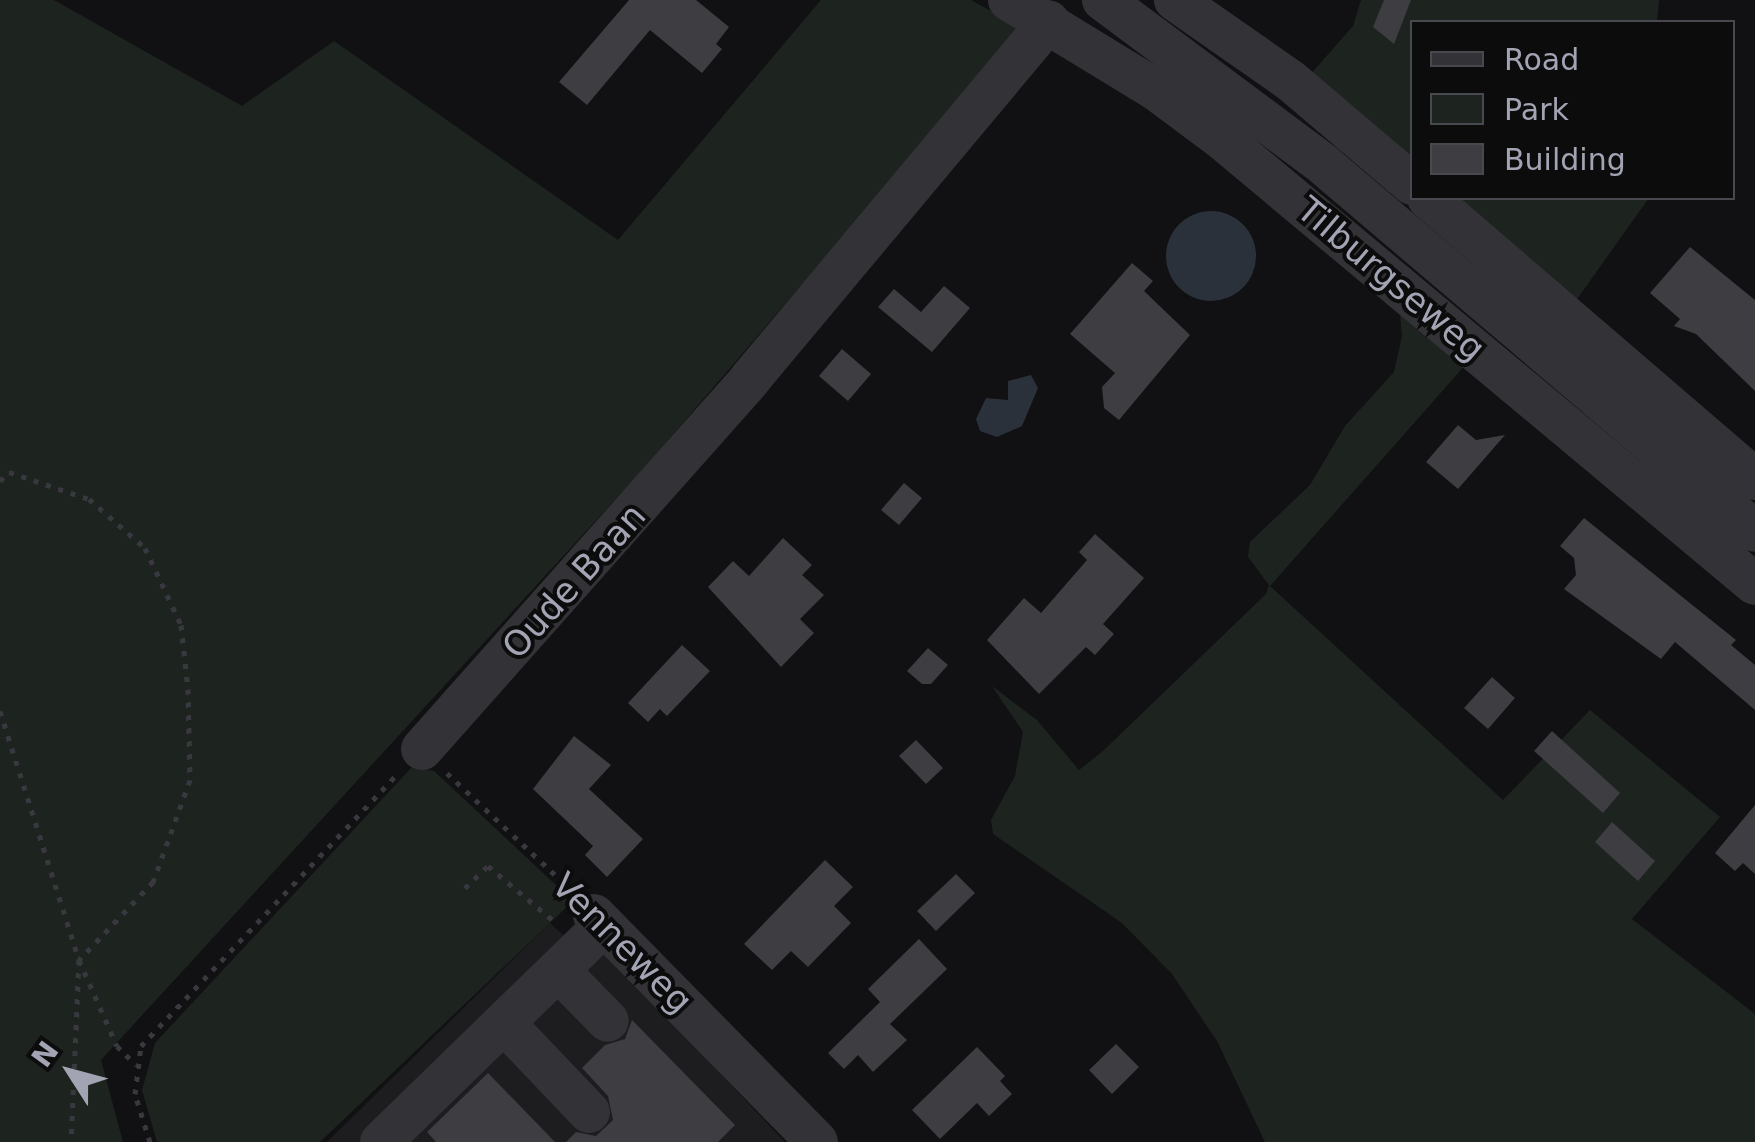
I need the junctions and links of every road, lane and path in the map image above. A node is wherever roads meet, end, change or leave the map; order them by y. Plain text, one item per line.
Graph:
1 (1009, 0) edge
2 (1103, 0) edge
3 (1176, 0) edge
4 (1049, 22) junction
5 (1410, 182) edge
6 (1430, 200) edge
7 (1755, 480) edge
8 (0, 481) edge
9 (1755, 531) edge
10 (1755, 584) edge
11 (0, 711) edge
12 (422, 749) junction
13 (465, 888) dead end
14 (599, 920) junction
15 (79, 960) junction
16 (558, 970) junction
17 (608, 1021) dead end
18 (504, 1022) junction
19 (136, 1064) junction
20 (590, 1112) dead end
21 (71, 1142) edge
22 (150, 1142) edge
23 (382, 1142) edge
24 (817, 1142) edge

1 - 4 street, Tilburgseweg
2 - 9 street, Tilburgseweg
3 - 5 street
4 - 10 street, Tilburgseweg
4 - 12 street, Oude Baan
6 - 7 street
8 - 15 path
11 - 15 path
12 - 14 path, Venneweg
12 - 19 path
13 - 14 path
14 - 16 street
14 - 24 street, Venneweg
15 - 19 path
15 - 21 path
16 - 17 street
16 - 18 street
18 - 20 street
18 - 23 street
19 - 22 path

